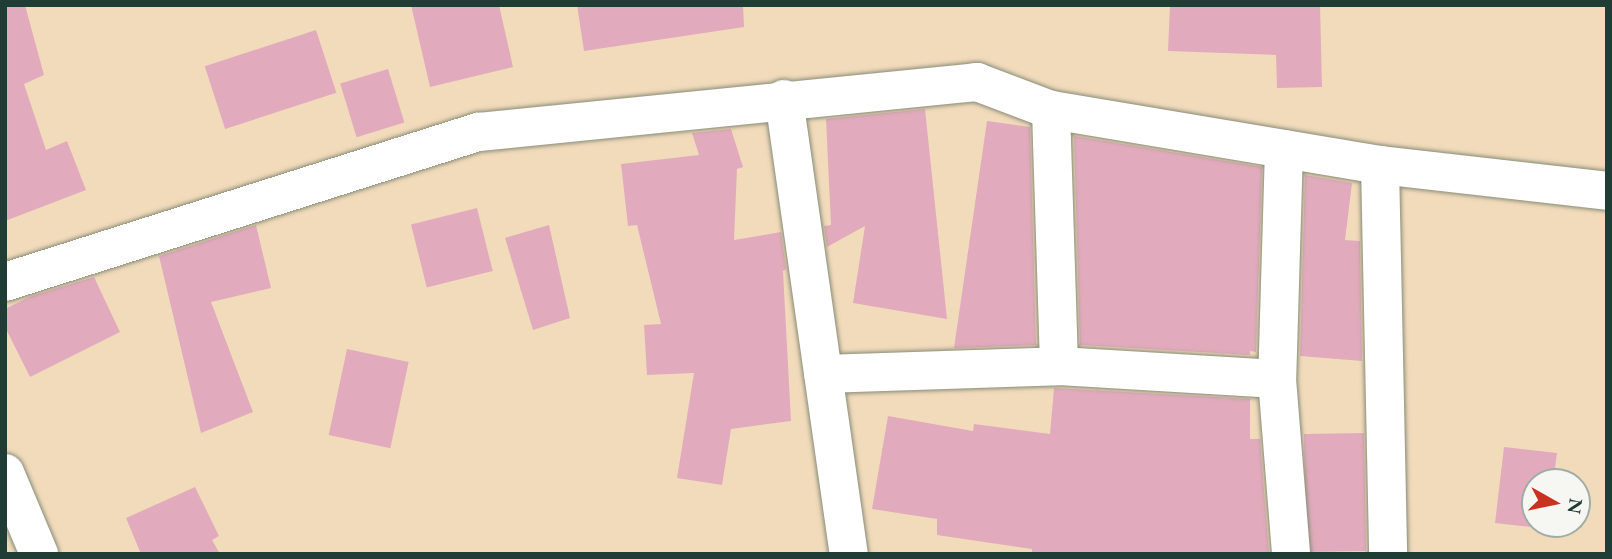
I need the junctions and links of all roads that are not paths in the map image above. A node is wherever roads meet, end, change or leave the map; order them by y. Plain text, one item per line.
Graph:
1 (784, 99) junction
2 (1051, 110) junction
3 (1284, 149) junction
4 (1380, 165) junction
5 (1607, 191) edge
6 (5, 282) edge
7 (1059, 366) junction
8 (823, 374) junction
9 (1277, 379) junction
10 (5, 474) edge
11 (38, 554) edge
12 (849, 554) edge
13 (1291, 554) edge
14 (1388, 554) edge

1 - 2 street
1 - 6 street
1 - 8 street
2 - 3 street
2 - 7 street
3 - 4 street
3 - 9 street
4 - 5 street
4 - 14 street
7 - 8 street
7 - 9 street
8 - 12 street
9 - 13 street
10 - 11 street

